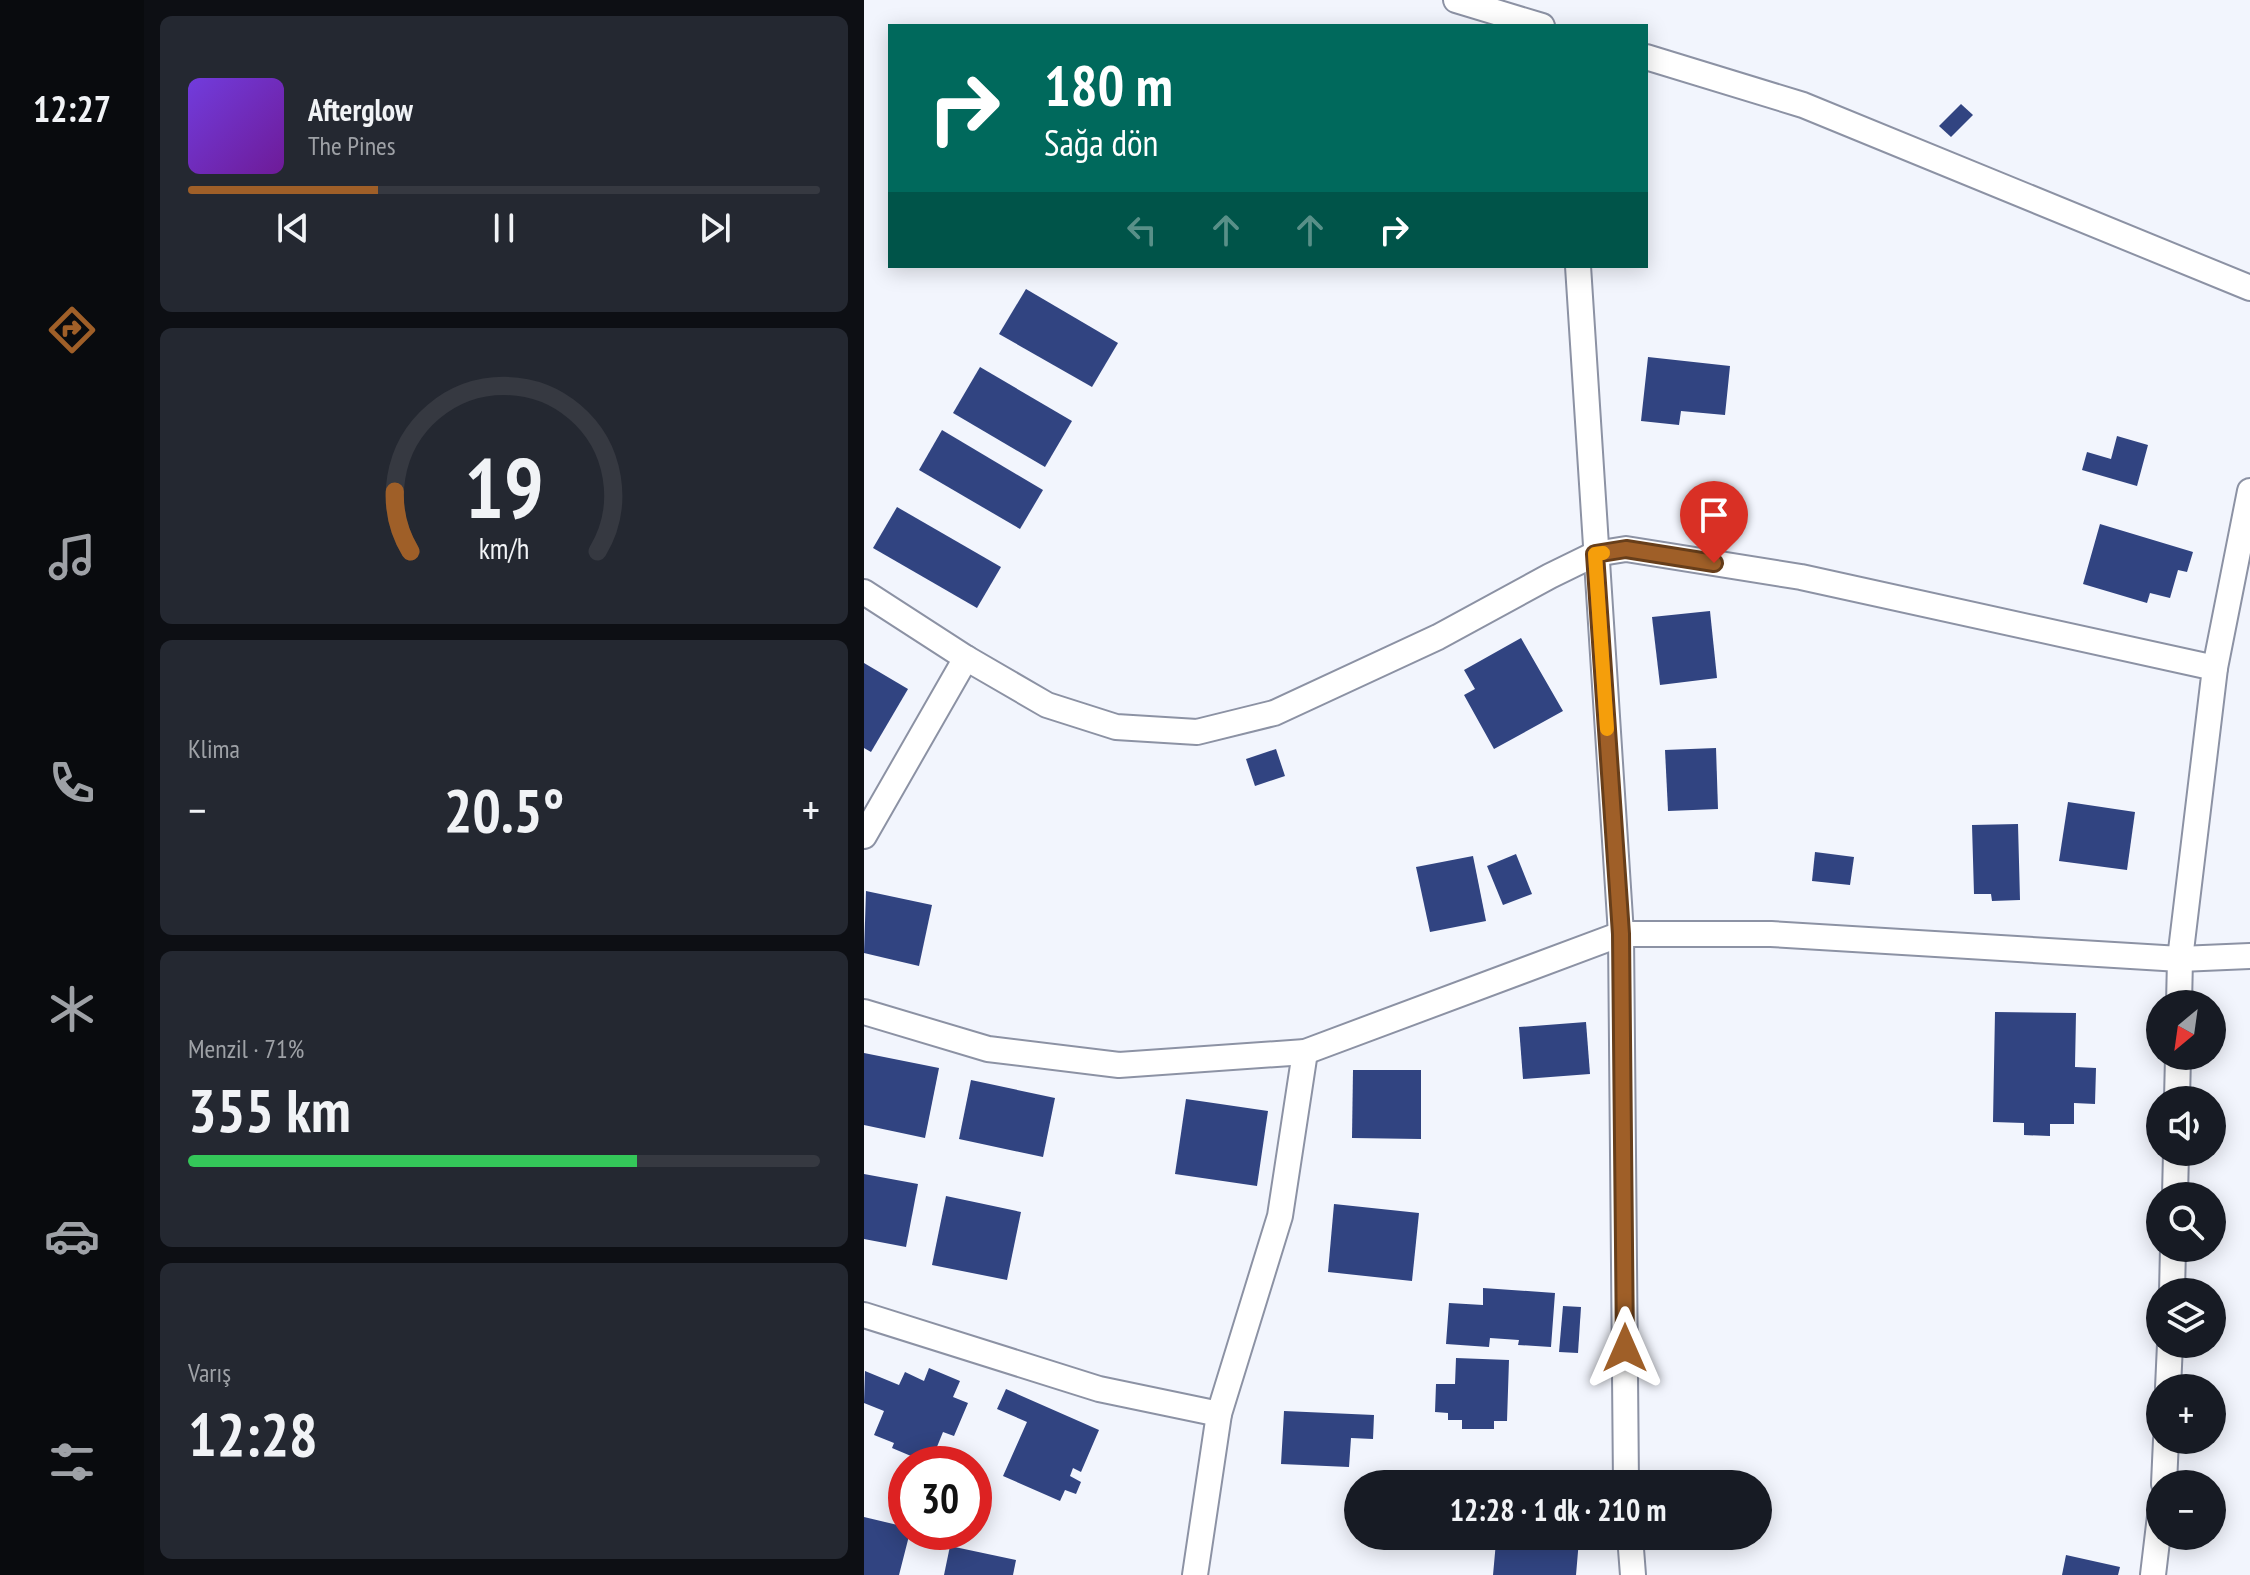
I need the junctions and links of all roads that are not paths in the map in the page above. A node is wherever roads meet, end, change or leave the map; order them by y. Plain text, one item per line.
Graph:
1 (1456, 0) edge
2 (1535, 24) edge
3 (1648, 58) edge
4 (1578, 268) edge
5 (2250, 288) edge
6 (2250, 491) edge
7 (1595, 554) junction
8 (864, 592) edge
9 (966, 658) junction
10 (2215, 668) junction
11 (864, 836) edge
12 (1621, 934) junction
13 (2250, 956) edge
14 (2180, 959) junction
15 (2179, 990) edge
16 (864, 1012) edge
17 (1305, 1052) junction
18 (864, 1315) edge
19 (1219, 1414) junction
20 (1626, 1470) edge
21 (1631, 1550) edge
22 (2156, 1550) edge
23 (1195, 1575) edge
24 (1633, 1575) edge
25 (2153, 1575) edge

1 - 2 street
3 - 5 street
4 - 7 street
6 - 10 street
7 - 9 street
7 - 10 street
7 - 12 street
8 - 9 street
9 - 11 street
10 - 14 street
12 - 14 street
12 - 17 street
12 - 20 street
13 - 14 street
14 - 15 street
16 - 17 street
17 - 19 street
18 - 19 street
19 - 23 street
21 - 24 street
22 - 25 street

